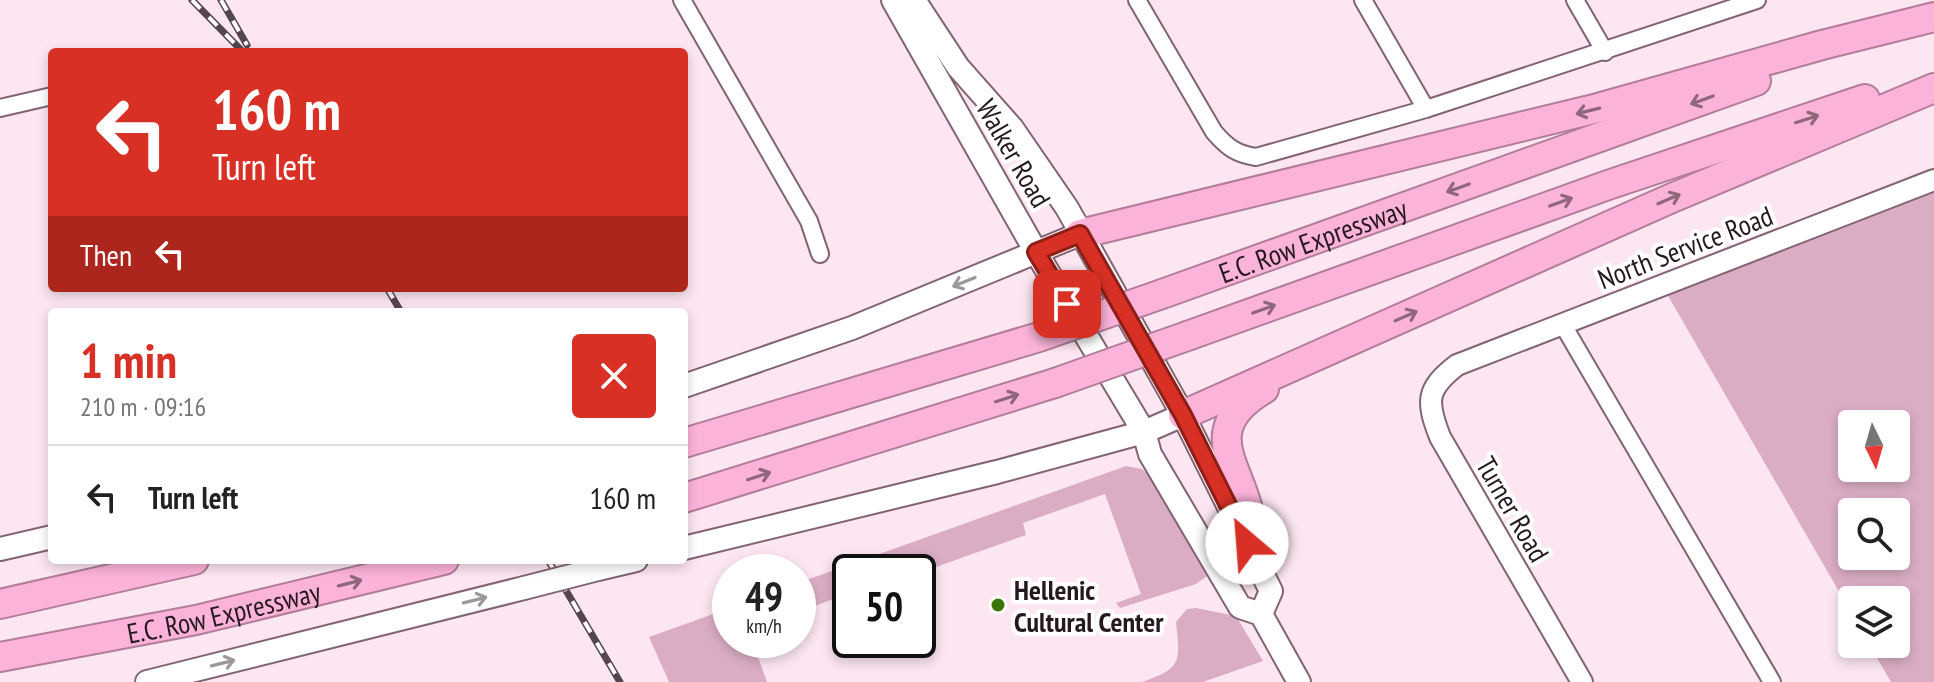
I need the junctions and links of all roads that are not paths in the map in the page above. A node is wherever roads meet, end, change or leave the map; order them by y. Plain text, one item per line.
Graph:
1 (682, 0) edge
2 (893, 0) edge
3 (914, 0) edge
4 (1137, 0) edge
5 (1363, 0) edge
6 (1575, 0) edge
7 (1757, 0) edge
8 (1934, 18) edge
9 (1605, 52) junction
10 (1934, 76) edge
11 (1934, 88) edge
12 (48, 97) edge
13 (0, 108) edge
14 (1426, 109) junction
15 (1934, 180) edge
16 (1080, 234) junction
17 (1036, 252) junction
18 (820, 254) dead end
19 (1563, 325) junction
20 (1334, 347) junction
21 (1457, 365) joint
22 (688, 385) edge
23 (1183, 415) junction
24 (1144, 432) junction
25 (688, 442) edge
26 (688, 497) edge
27 (48, 538) edge
28 (1247, 543) junction
29 (688, 547) edge
30 (0, 549) edge
31 (175, 564) edge
32 (427, 564) edge
33 (619, 564) edge
34 (119, 576) junction
35 (0, 592) edge
36 (0, 604) edge
37 (1261, 614) junction
38 (196, 620) junction
39 (0, 657) edge
40 (0, 677) edge
41 (147, 682) edge
42 (1299, 682) edge
43 (1582, 682) edge
44 (1772, 682) edge

1 - 18 street
2 - 17 main road, Walker Road
3 - 16 main road, Walker Road
4 - 14 street
5 - 14 street
6 - 9 street
7 - 9 street
8 -> 16 highway
8 -> 25 highway, E.C. Row Expressway, bridge
9 - 14 street
26 -> 10 highway, E.C. Row Expressway, bridge
20 -> 11 highway
12 - 13 street
15 - 19 street, North Service Road
16 - 17 main road
16 - 23 main road, Walker Road
17 -> 22 main road
17 - 24 main road, Walker Road
19 - 21 street, North Service Road
19 - 44 street
20 - 23 highway
20 - 28 highway
21 - 43 street, Turner Road
23 - 24 main road
23 - 28 main road, Walker Road
24 - 29 main road
24 - 37 main road, Walker Road
27 - 30 main road
28 - 37 main road, Walker Road
31 - 34 highway, E.C. Row Expressway
38 -> 32 highway, E.C. Row Expressway
41 -> 33 main road, bridge
34 - 35 highway
34 - 36 highway, E.C. Row Expressway
37 - 42 main road, Walker Road
38 - 39 highway, E.C. Row Expressway
38 - 40 highway

